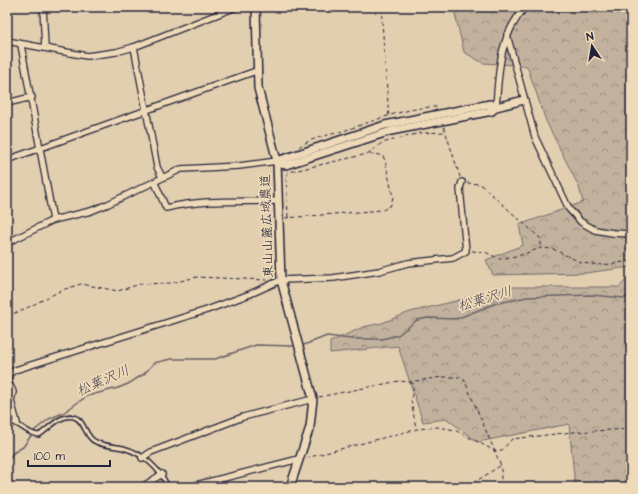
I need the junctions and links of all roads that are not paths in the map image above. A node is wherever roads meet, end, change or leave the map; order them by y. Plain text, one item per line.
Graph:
1 (43, 7) edge
2 (236, 7) edge
3 (256, 7) edge
4 (515, 7) edge
5 (525, 7) edge
6 (521, 12) junction
7 (507, 35) junction
8 (7, 41) edge
9 (21, 45) junction
10 (134, 47) junction
11 (45, 48) junction
12 (256, 71) junction
13 (32, 97) junction
14 (524, 100) junction
15 (7, 103) edge
16 (496, 107) junction
17 (147, 110) junction
18 (390, 128) junction
19 (41, 148) junction
20 (7, 160) edge
21 (277, 162) junction
22 (162, 177) junction
23 (462, 182) road end
24 (155, 183) junction
25 (278, 202) junction
26 (53, 220) junction
27 (631, 234) edge
28 (7, 243) edge
29 (281, 280) junction
30 (313, 399) junction
31 (7, 421) edge
32 (17, 423) junction
33 (142, 458) junction
34 (299, 459) junction
35 (162, 474) junction
36 (142, 487) edge
37 (168, 487) edge
38 (188, 487) edge
39 (290, 487) edge

1 - 11 street
2 - 10 street
3 - 12 street, 東山山麓広域農道
4 - 6 street
5 - 6 street
6 - 7 street
7 - 14 street
7 - 16 street
8 - 9 street
9 - 11 street
9 - 13 street
10 - 11 street
10 - 17 street
12 - 17 street
12 - 21 street, 東山山麓広域農道
13 - 15 street
13 - 19 street
14 - 16 street
14 - 27 street
16 - 18 street
16 - 18 street
17 - 19 street
17 - 22 street
18 - 21 street
19 - 20 street
19 - 26 street
21 - 22 street
21 - 25 street, 東山山麓広域農道
22 - 24 street
23 - 29 street
24 - 25 street
24 - 26 street
25 - 29 street, 東山山麓広域農道
26 - 28 street
29 - 30 street, 東山山麓広域農道
29 - 32 street
30 - 33 street
30 - 34 street, 東山山麓広域農道
31 - 32 lane
32 - 33 lane
33 - 35 lane
34 - 38 street
34 - 39 street, 東山山麓広域農道
35 - 36 street
35 - 37 lane

